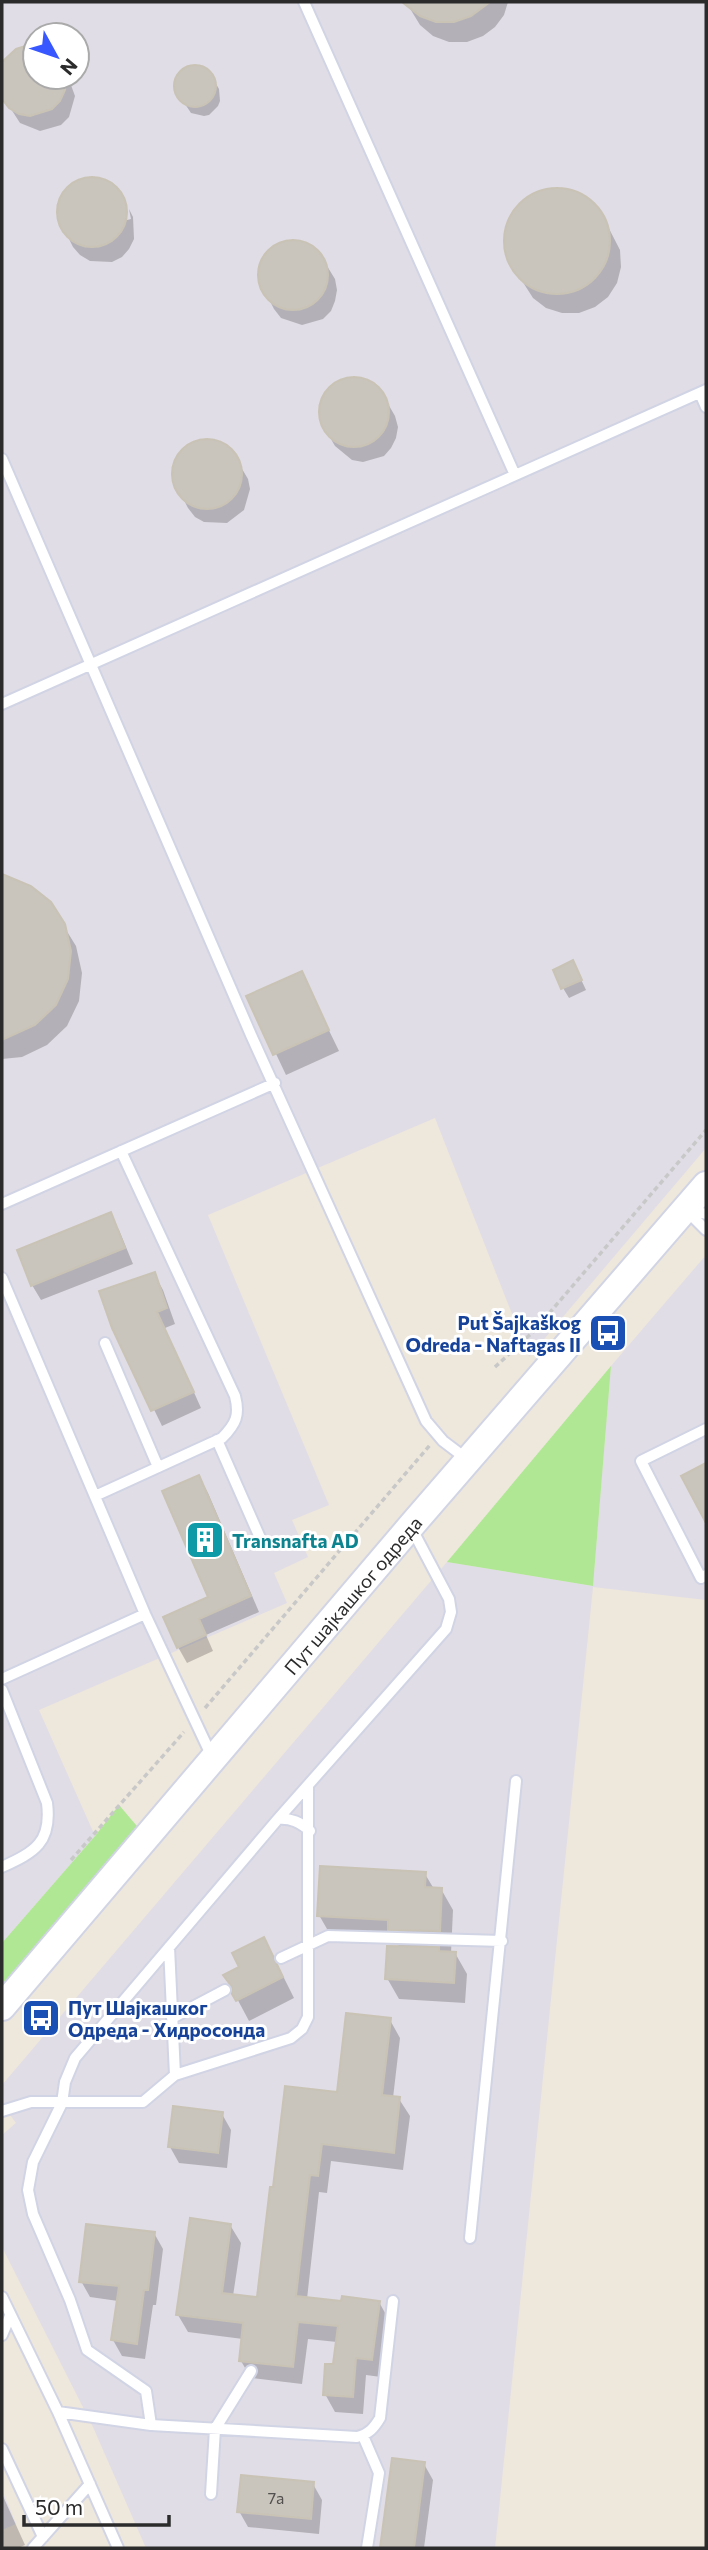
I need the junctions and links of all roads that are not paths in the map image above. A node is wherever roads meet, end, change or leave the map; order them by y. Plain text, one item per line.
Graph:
1 (304, 2) edge
2 (703, 391) edge
3 (706, 407) edge
4 (2, 459) edge
5 (514, 475) junction
6 (92, 665) junction
7 (2, 704) edge
8 (275, 1083) junction
9 (121, 1151) junction
10 (706, 1185) edge
11 (2, 1204) edge
12 (696, 1211) edge
13 (706, 1230) edge
14 (2, 1278) edge
15 (104, 1343) dead end
16 (706, 1429) edge
17 (217, 1440) junction
18 (468, 1460) junction
19 (158, 1467) junction
20 (95, 1496) junction
21 (411, 1526) junction
22 (261, 1540) dead end
23 (706, 1576) edge
24 (145, 1614) junction
25 (2, 1679) edge
26 (2, 1690) edge
27 (213, 1760) junction
28 (516, 1781) dead end
29 (308, 1785) junction
30 (278, 1819) junction
31 (310, 1830) junction
32 (2, 1867) edge
33 (502, 1941) junction
34 (309, 1943) junction
35 (169, 1947) junction
36 (281, 1958) dead end
37 (225, 1990) dead end
38 (2, 2007) edge
39 (172, 2018) junction
40 (175, 2075) junction
41 (62, 2103) junction
42 (2, 2111) edge
43 (470, 2238) dead end
44 (2, 2297) edge
45 (393, 2301) dead end
46 (10, 2316) junction
47 (2, 2334) edge
48 (251, 2371) dead end
49 (58, 2412) junction
50 (151, 2425) junction
51 (215, 2429) junction
52 (363, 2436) junction
53 (2, 2449) edge
54 (90, 2484) junction
55 (211, 2494) dead end
56 (43, 2537) junction
57 (33, 2548) edge
58 (118, 2548) edge
59 (367, 2548) edge

1 - 5 lane
2 - 3 lane
2 - 5 lane
4 - 6 lane
5 - 6 lane
6 - 7 lane
6 - 8 lane
8 - 9 lane
8 - 18 lane
9 - 11 lane
9 - 17 lane
10 - 12 street, Пут шајкашког одреда
12 - 13 lane
12 - 18 street, Пут шајкашког одреда
14 - 20 lane
15 - 19 lane
16 - 23 lane
17 - 19 lane
17 - 22 lane
18 - 21 street, Пут шајкашког одреда
19 - 20 lane
20 - 24 lane
21 - 27 street, Пут шајкашког одреда
21 - 29 lane
24 - 25 lane
24 - 27 lane
26 - 32 lane
27 - 38 street, Пут шајкашког одреда
28 - 33 lane
29 - 30 lane
29 - 31 lane
30 - 31 lane
30 - 35 lane
31 - 34 lane
33 - 34 lane
33 - 43 lane
34 - 36 lane
34 - 40 lane
35 - 39 lane
35 - 41 lane
37 - 39 lane
39 - 40 lane
40 - 41 lane
41 - 42 lane
41 - 50 lane
44 - 46 lane
45 - 52 lane
46 - 47 lane
46 - 49 lane
48 - 51 lane
49 - 50 lane
49 - 54 lane
50 - 51 lane
51 - 52 lane
51 - 55 lane
52 - 59 lane
53 - 56 lane
54 - 56 lane
54 - 58 lane
56 - 57 lane

